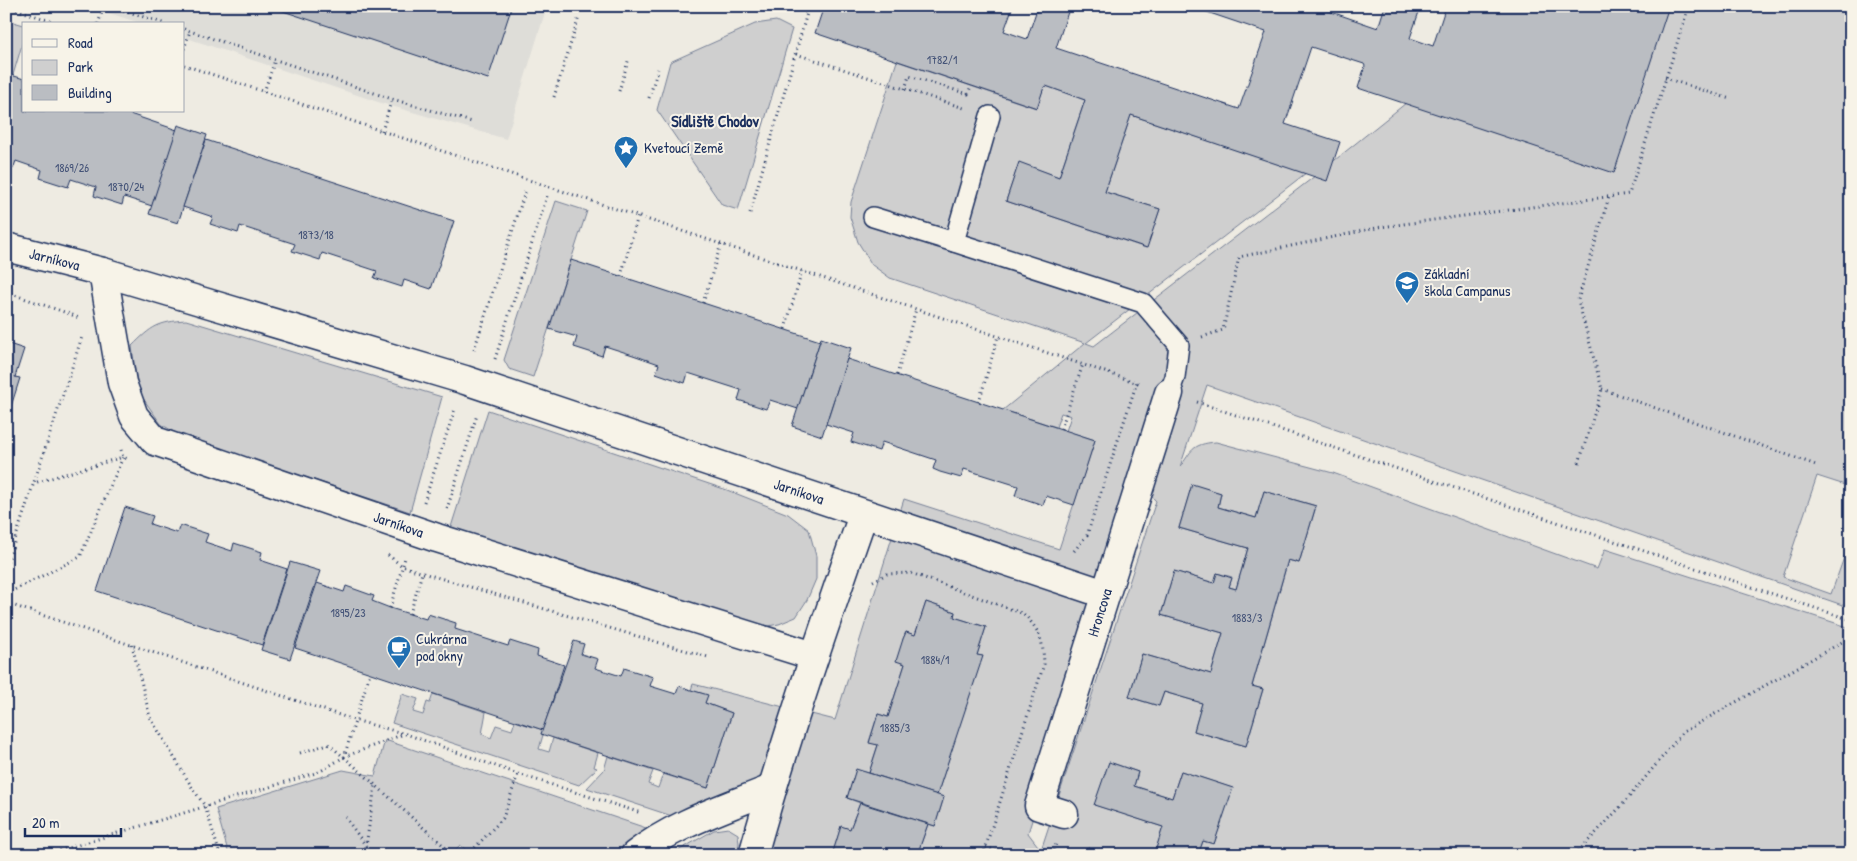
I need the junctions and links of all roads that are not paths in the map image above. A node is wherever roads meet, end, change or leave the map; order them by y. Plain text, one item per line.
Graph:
1 (990, 116) road end
2 (873, 216) dead end
3 (954, 242) junction
4 (6, 247) edge
5 (103, 272) junction
6 (1169, 393) joint
7 (863, 515) junction
8 (1105, 594) junction
9 (814, 656) junction
10 (771, 789) junction
11 (1064, 814) dead end
12 (635, 855) edge
13 (753, 855) edge

1 - 3 lane
2 - 3 lane
3 - 6 lane
4 - 5 street, Jarníkova
5 - 7 street, Jarníkova
5 - 9 street, Jarníkova
6 - 8 street, Hroncova
7 - 8 street, Jarníkova
7 - 9 street
8 - 11 street, Hroncova
9 - 10 street
10 - 12 street
10 - 13 street

